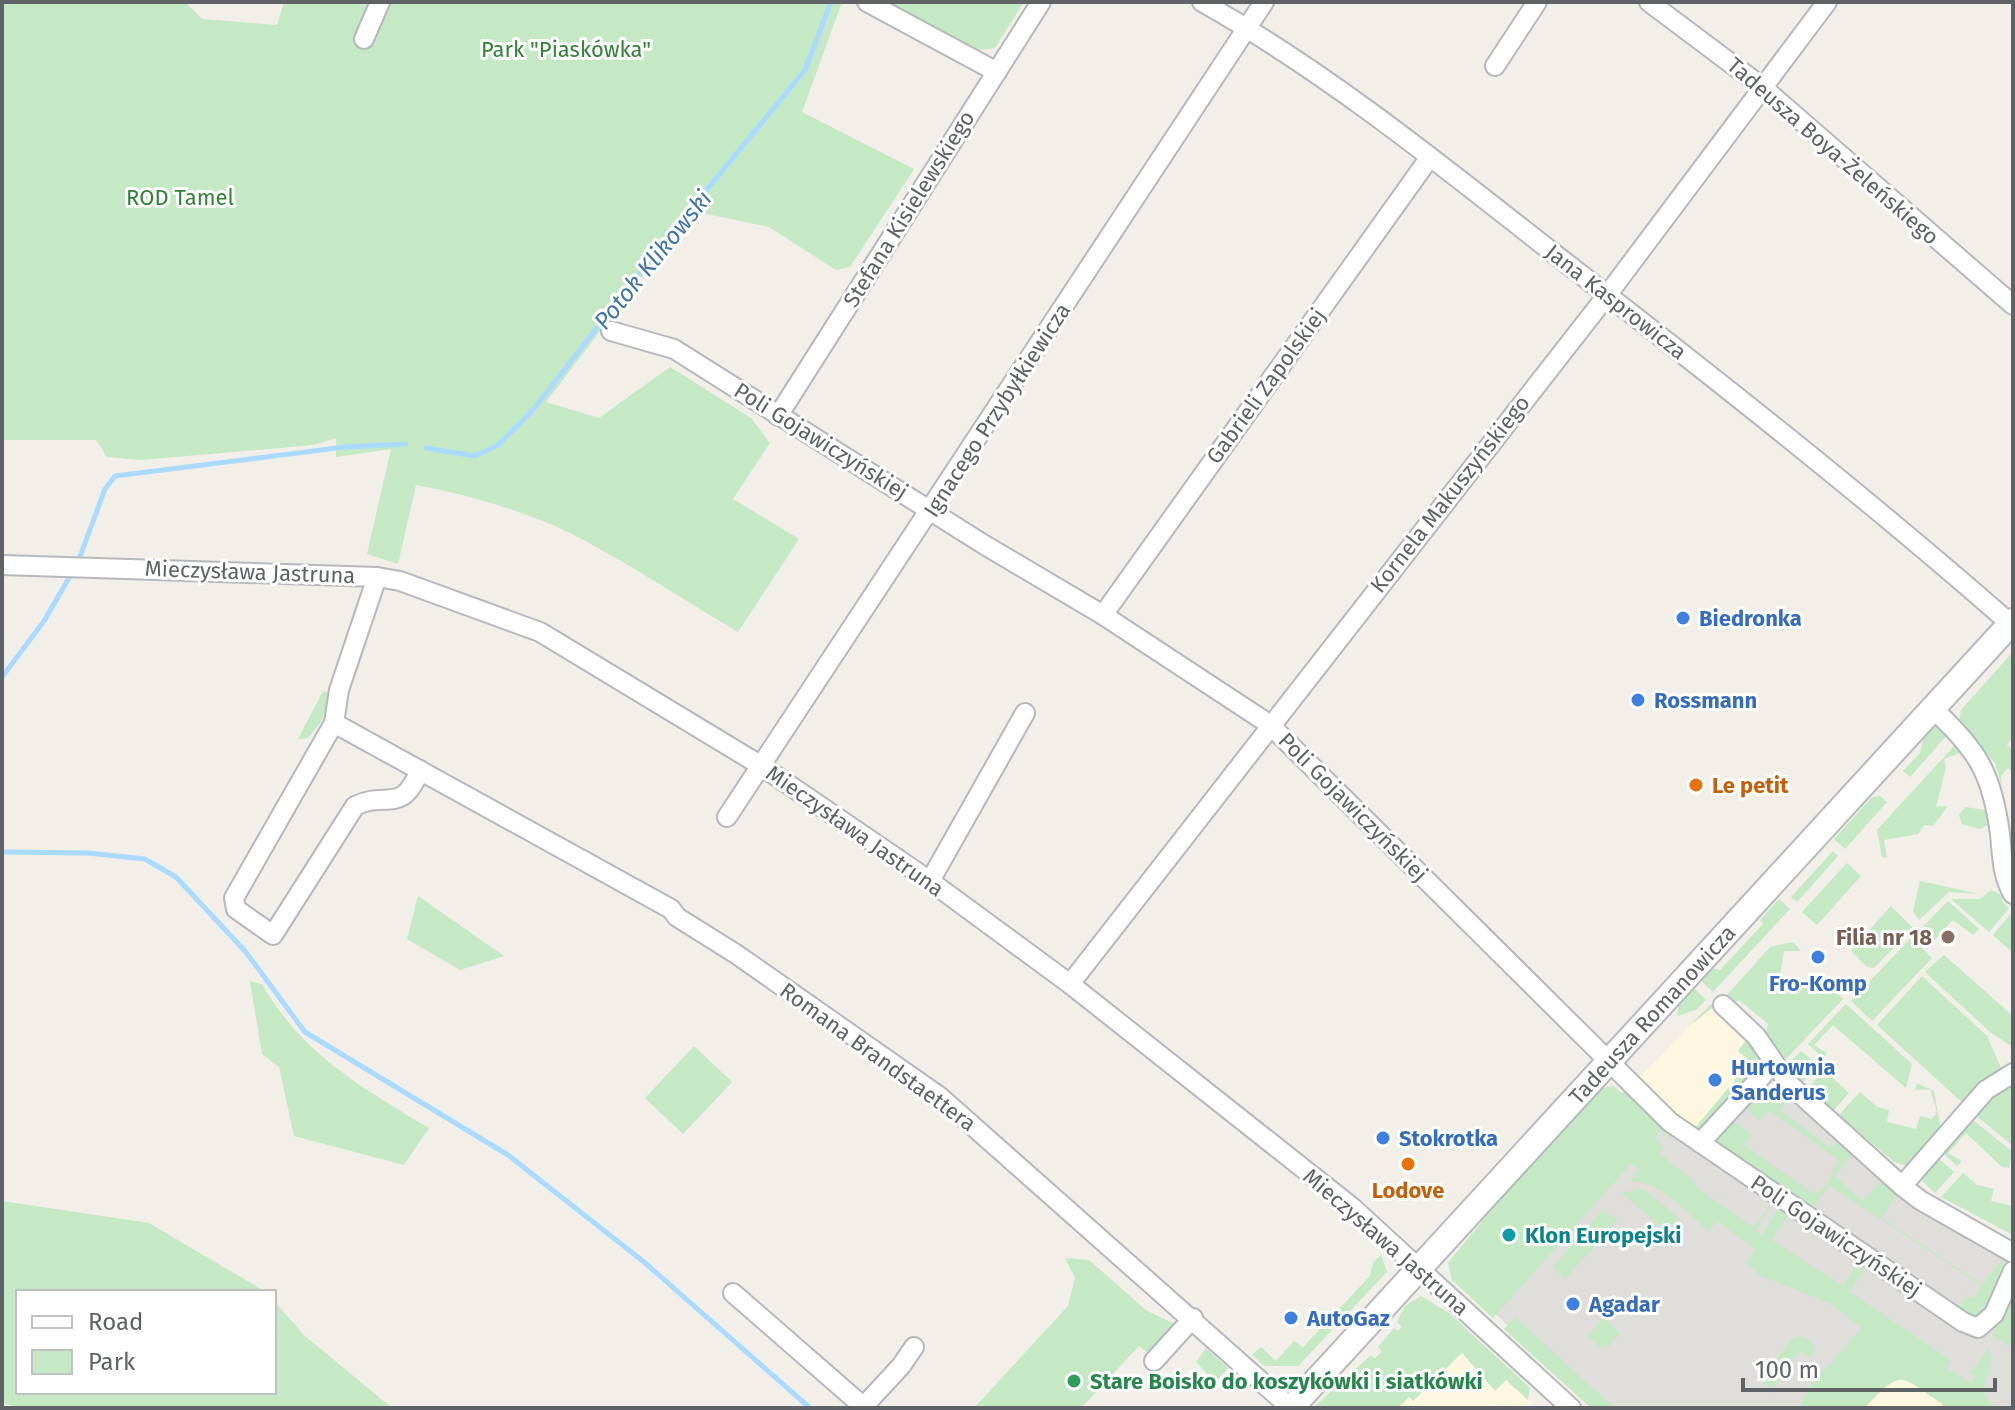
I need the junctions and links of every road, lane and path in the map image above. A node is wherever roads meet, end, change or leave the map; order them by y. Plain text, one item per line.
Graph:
1 (380, 2) edge
2 (867, 2) edge
3 (1041, 2) edge
4 (1202, 2) edge
5 (1264, 2) edge
6 (1537, 2) edge
7 (1649, 2) edge
8 (1827, 2) edge
9 (1247, 28) junction
10 (364, 39) dead end
11 (1495, 66) dead end
12 (997, 72) junction
13 (1761, 86) junction
14 (1430, 157) junction
15 (1608, 294) junction
16 (2013, 305) edge
17 (611, 331) dead end
18 (778, 416) junction
19 (932, 510) junction
20 (2, 565) edge
21 (377, 577) junction
22 (1103, 615) junction
23 (2012, 624) edge
24 (1932, 708) junction
25 (1025, 713) dead end
26 (334, 723) junction
27 (1269, 724) junction
28 (760, 765) junction
29 (420, 770) junction
30 (727, 817) dead end
31 (930, 881) junction
32 (2013, 894) edge
33 (1070, 984) junction
34 (1723, 1005) dead end
35 (1609, 1061) junction
36 (1774, 1063) junction
37 (2013, 1073) edge
38 (1700, 1143) junction
39 (1902, 1186) junction
40 (2013, 1253) edge
41 (1419, 1269) junction
42 (2013, 1271) edge
43 (733, 1293) dead end
44 (1197, 1322) junction
45 (914, 1347) dead end
46 (1158, 1365) dead end
47 (864, 1407) edge
48 (1291, 1408) edge
49 (1571, 1408) edge

1 - 10 street
2 - 12 street
3 - 12 street, Stefana Kisielewskiego
4 - 9 street, Jana Kasprowicza
5 - 9 street, Ignacego Przybyłkiewicza
6 - 11 street
7 - 13 street, Tadeusza Boya-Żeleńskiego
8 - 13 street, Kornela Makuszyńskiego
9 - 14 street, Jana Kasprowicza
9 - 19 street, Ignacego Przybyłkiewicza
12 - 18 street, Stefana Kisielewskiego
13 - 15 street, Kornela Makuszyńskiego
13 - 16 street, Tadeusza Boya-Żeleńskiego
14 - 15 street, Jana Kasprowicza
14 - 22 street, Gabrieli Zapolskiej
15 - 23 street, Jana Kasprowicza
15 - 27 street, Kornela Makuszyńskiego
17 - 18 street, Poli Gojawiczyńskiej
18 - 19 street, Poli Gojawiczyńskiej
19 - 22 street, Poli Gojawiczyńskiej
19 - 28 street, Ignacego Przybyłkiewicza
20 - 21 street, Mieczysława Jastruna
21 - 26 street
21 - 28 street, Mieczysława Jastruna
22 - 27 street, Poli Gojawiczyńskiej
23 - 24 street, Tadeusza Romanowicza
24 - 32 street
24 - 35 street, Tadeusza Romanowicza
25 - 31 street
26 - 29 street, Romana Brandstaettera
26 - 29 street
27 - 33 street, Kornela Makuszyńskiego
27 - 35 street, Poli Gojawiczyńskiej
28 - 30 street, Ignacego Przybyłkiewicza
28 - 31 street, Mieczysława Jastruna
29 - 44 street, Romana Brandstaettera
31 - 33 street, Mieczysława Jastruna
33 - 41 street, Mieczysława Jastruna
34 - 36 street
35 - 38 street, Poli Gojawiczyńskiej
35 - 41 street, Tadeusza Romanowicza
36 - 38 street
36 - 39 street
37 - 39 street
38 - 42 street, Poli Gojawiczyńskiej
39 - 40 street
41 - 48 street, Tadeusza Romanowicza
41 - 49 street, Mieczysława Jastruna
43 - 47 street
44 - 46 street
44 - 48 street, Romana Brandstaettera
45 - 47 street

